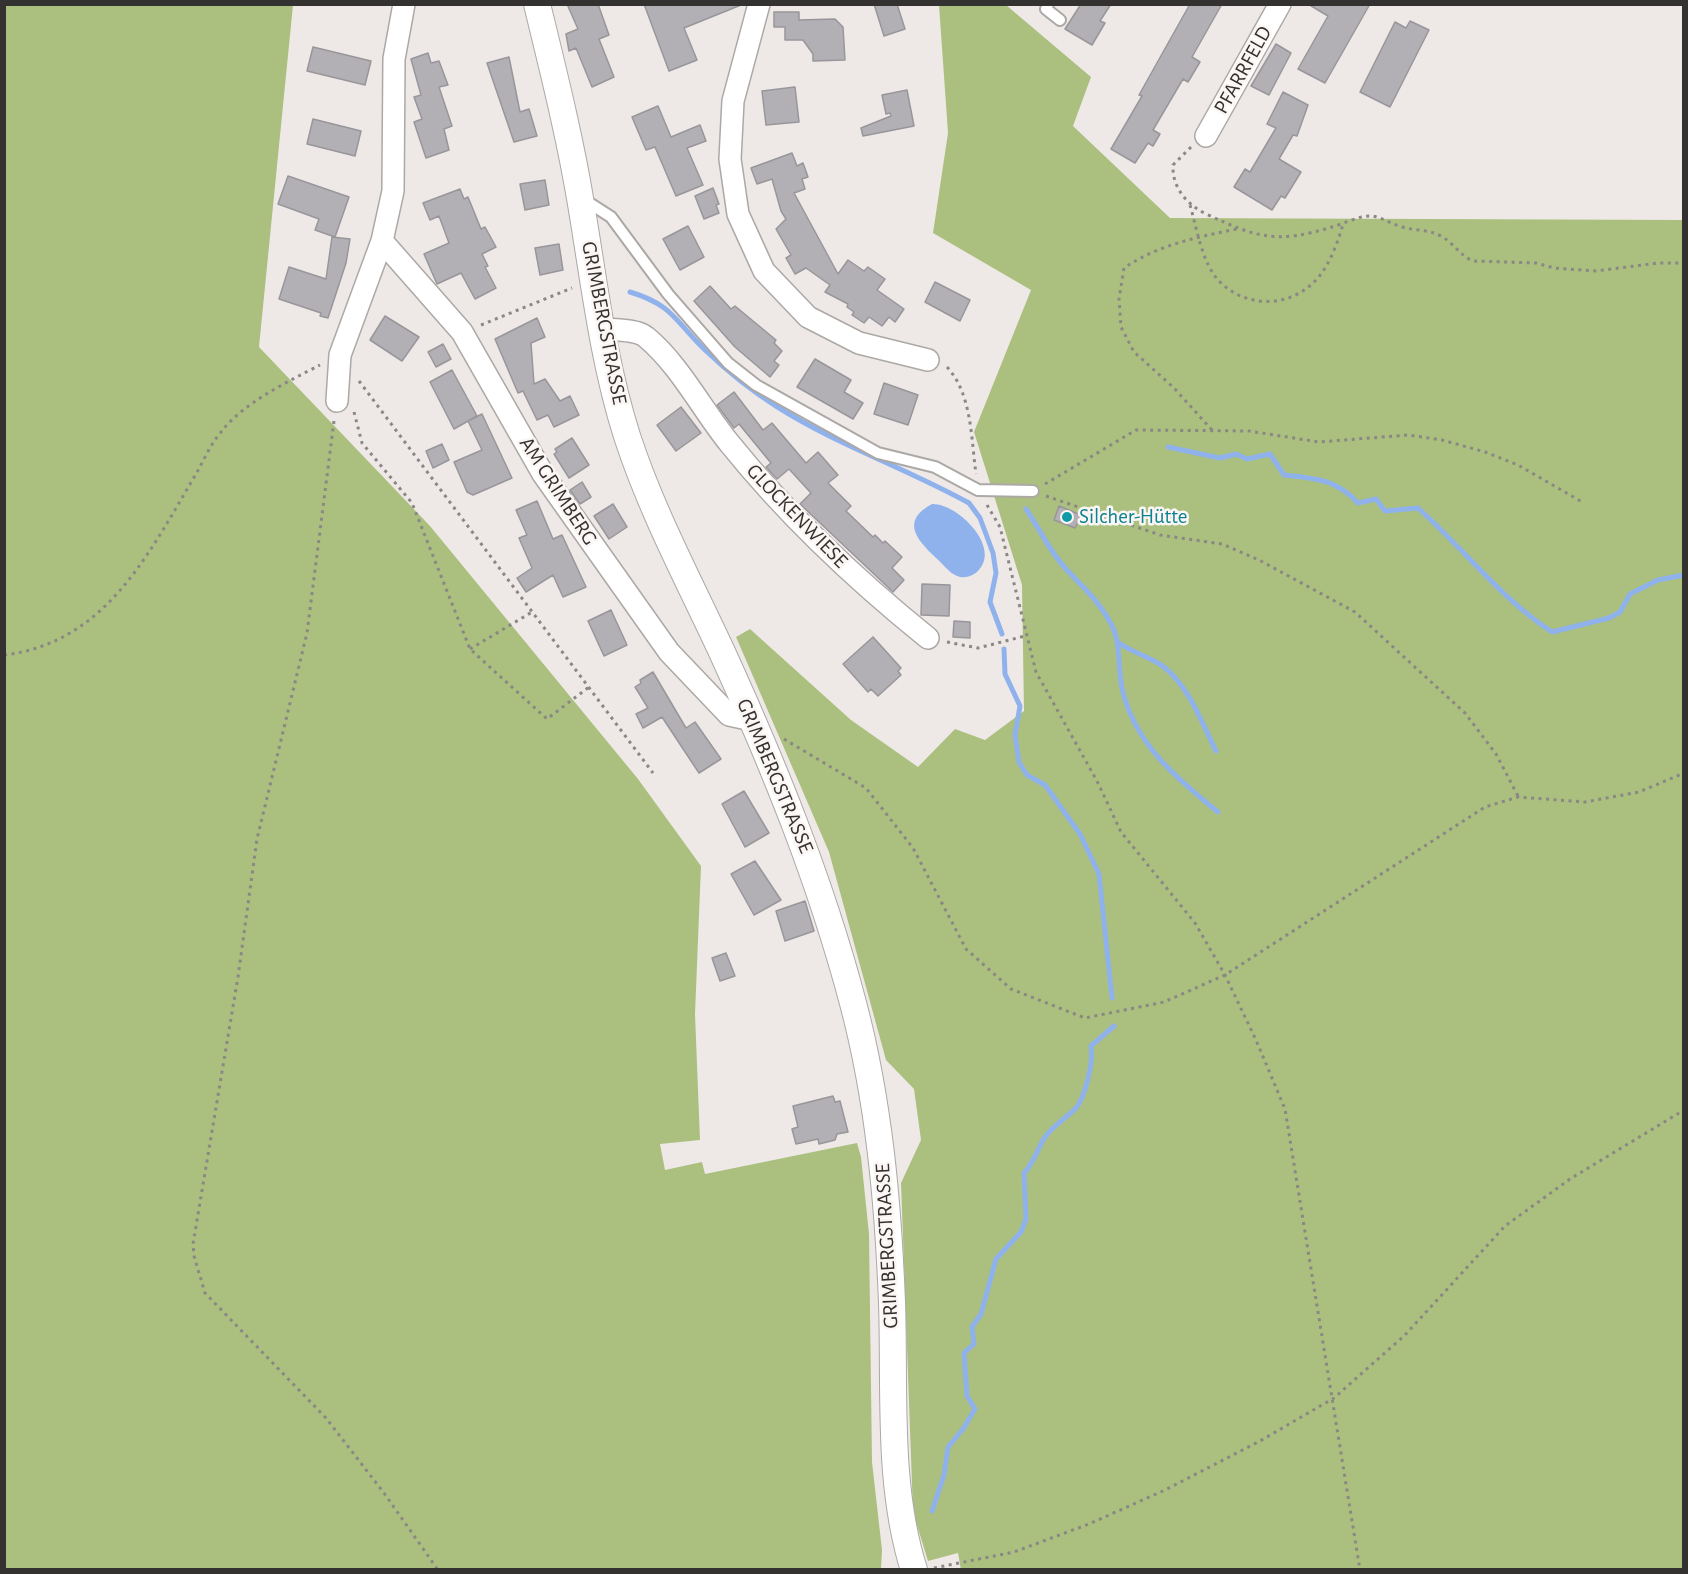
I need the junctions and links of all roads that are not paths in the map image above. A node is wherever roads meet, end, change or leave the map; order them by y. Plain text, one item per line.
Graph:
1 (404, 4) edge
2 (537, 4) edge
3 (759, 4) edge
4 (1048, 4) edge
5 (1280, 4) edge
6 (1060, 20) dead end
7 (1206, 136) road end
8 (580, 198) junction
9 (382, 241) junction
10 (602, 329) junction
11 (928, 360) road end
12 (345, 406) road end
13 (1033, 491) road end
14 (928, 638) road end
15 (752, 720) junction
16 (914, 1569) edge

1 - 9 street
2 - 8 street, GRIMBERGSTRASSE
3 - 11 street
4 - 6 lane
5 - 7 street, PFARRFELD
8 - 10 street, GRIMBERGSTRASSE
8 - 13 lane
9 - 12 street
9 - 15 street, AM GRIMBERG
10 - 14 street, GLOCKENWIESE
10 - 15 street, GRIMBERGSTRASSE
15 - 16 street, GRIMBERGSTRASSE

